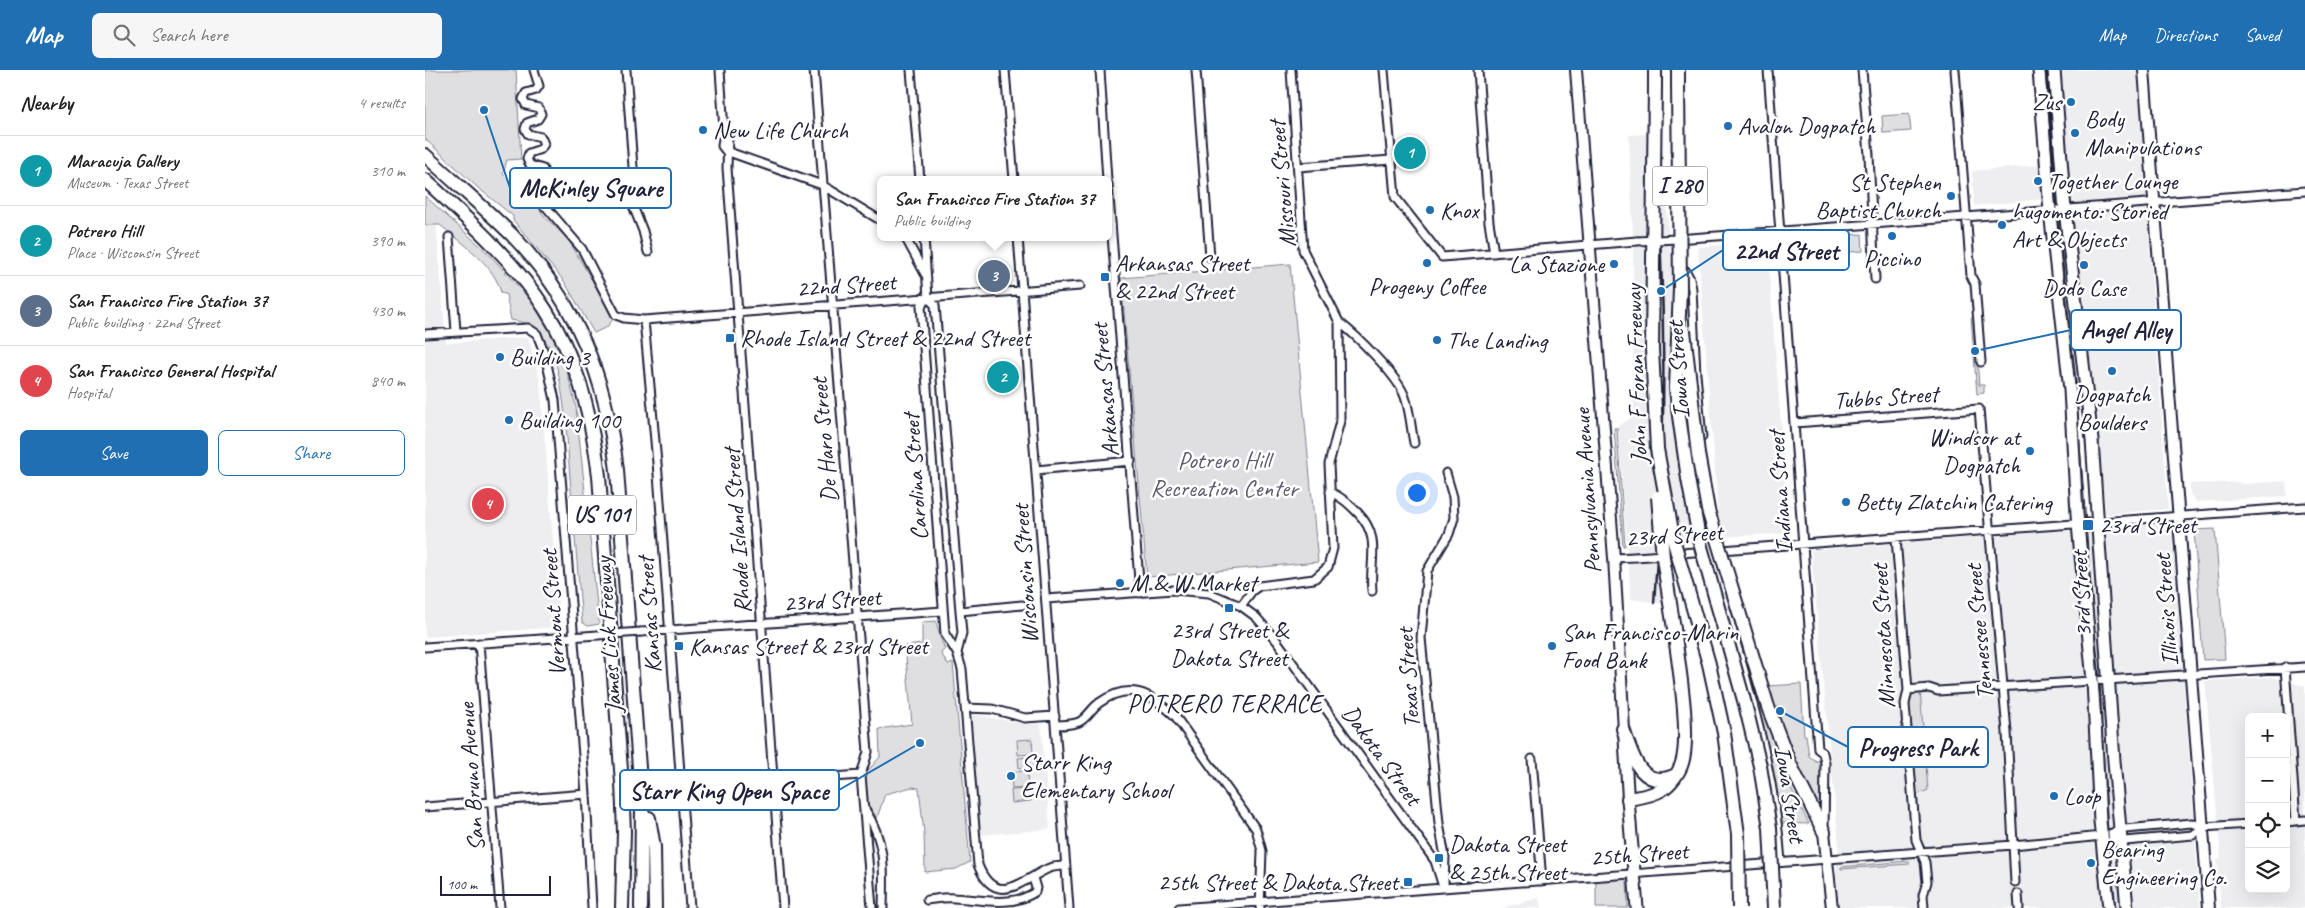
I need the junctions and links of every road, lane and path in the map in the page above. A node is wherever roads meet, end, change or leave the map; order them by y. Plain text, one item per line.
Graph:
1 (534, 70) edge
2 (625, 70) edge
3 (720, 70) edge
4 (814, 70) edge
5 (911, 70) edge
6 (1005, 70) edge
7 (1100, 70) edge
8 (1196, 70) edge
9 (1291, 70) edge
10 (1384, 70) edge
11 (1478, 70) edge
12 (1576, 70) edge
13 (1655, 70) edge
14 (1678, 70) edge
15 (1768, 70) edge
16 (1861, 70) edge
17 (1955, 70) edge
18 (2039, 70) edge
19 (2054, 70) edge
20 (2144, 70) edge
21 (726, 151) junction
22 (425, 155) edge
23 (1391, 160) junction
24 (1298, 167) junction
25 (919, 176) edge
26 (1014, 176) edge
27 (1107, 176) edge
28 (425, 180) edge
29 (822, 185) junction
30 (2305, 191) edge
31 (536, 195) dead end
32 (2155, 202) junction
33 (544, 206) junction
34 (2065, 210) junction
35 (2050, 211) junction
36 (1966, 217) junction
37 (877, 218) edge
38 (1871, 225) junction
39 (1780, 231) junction
40 (449, 237) dead end
41 (1679, 238) junction
42 (908, 241) edge
43 (924, 241) edge
44 (1018, 241) edge
45 (1111, 241) edge
46 (1589, 246) junction
47 (648, 252) dead end
48 (1494, 253) junction
49 (1210, 257) dead end
50 (927, 279) junction
51 (1875, 279) dead end
52 (1080, 286) dead end
53 (1679, 289) junction
54 (1023, 290) junction
55 (928, 298) junction
56 (832, 305) junction
57 (739, 312) junction
58 (644, 320) junction
59 (1339, 322) junction
60 (457, 331) junction
61 (425, 334) edge
62 (1981, 362) dead end
63 (1979, 409) joint
64 (1654, 417) junction
65 (1795, 423) junction
66 (1414, 443) dead end
67 (1131, 461) junction
68 (1036, 470) junction
69 (1446, 473) dead end
70 (1330, 492) junction
71 (2305, 507) edge
72 (2179, 517) junction
73 (2099, 523) junction
74 (2078, 525) junction
75 (1988, 531) junction
76 (1896, 538) junction
77 (1803, 544) junction
78 (1710, 552) junction
79 (1614, 558) junction
80 (1371, 591) dead end
81 (1140, 592) junction
82 (1046, 599) junction
83 (1022, 605) dead end
84 (1241, 606) junction
85 (943, 611) junction
86 (960, 611) junction
87 (858, 617) junction
88 (763, 623) junction
89 (669, 630) junction
90 (573, 636) junction
91 (479, 643) junction
92 (425, 648) edge
93 (957, 653) junction
94 (2285, 667) junction
95 (2305, 667) edge
96 (2191, 674) junction
97 (2108, 680) junction
98 (2093, 681) junction
99 (2003, 687) junction
100 (1908, 690) junction
101 (965, 708) junction
102 (1055, 716) junction
103 (1055, 725) junction
104 (1623, 729) junction
105 (1532, 758) dead end
106 (1676, 774) junction
107 (640, 775) junction
108 (861, 775) junction
109 (773, 781) junction
110 (681, 788) junction
111 (586, 794) junction
112 (1628, 799) junction
113 (492, 802) junction
114 (863, 806) junction
115 (425, 807) edge
116 (2305, 820) edge
117 (2296, 821) junction
118 (2290, 822) edge
119 (2245, 824) edge
120 (2203, 828) junction
121 (2121, 829) junction
122 (1824, 832) junction
123 (2101, 836) junction
124 (2122, 841) junction
125 (2013, 845) junction
126 (1922, 851) junction
127 (1827, 858) junction
128 (1781, 862) junction
129 (1066, 866) junction
130 (1635, 873) junction
131 (1033, 878) junction
132 (1542, 880) junction
133 (2015, 882) dead end
134 (1443, 887) junction
135 (2018, 894) dead end
136 (927, 900) dead end
137 (1259, 905) edge
138 (500, 908) edge
139 (592, 908) edge
140 (622, 908) edge
141 (641, 908) edge
142 (655, 908) edge
143 (689, 908) edge
144 (783, 908) edge
145 (872, 908) edge
146 (883, 908) edge
147 (1069, 908) edge
148 (1179, 908) edge
149 (1637, 908) edge
150 (1739, 908) edge
151 (1774, 908) edge
152 (1832, 908) edge
153 (1924, 908) edge
154 (2019, 908) edge
155 (2109, 908) edge
156 (2127, 908) edge
157 (2209, 908) edge

1 - 33 street
2 - 47 street
3 - 21 street, Rhode Island Street
4 - 29 street, De Haro Street
5 - 25 street
6 - 26 street
7 - 27 street
8 - 49 street
9 - 24 street, Missouri Street
10 - 23 street
11 - 48 street
12 - 46 street, Pennsylvania Avenue
13 - 64 highway, John F Foran Freeway / I 280, bridge
14 - 53 highway, I 280, bridge
15 - 39 street, Indiana Street
16 - 38 street
17 - 36 street
18 - 35 main road, 3rd Street
19 - 34 main road, 3rd Street
20 - 32 street, Illinois Street
21 - 29 street
21 - 57 street, Rhode Island Street
22 - 107 highway, James Lick Freeway / US 101
23 - 24 street
23 - 48 street
24 - 59 street, Missouri Street
28 - 140 highway, James Lick Freeway / US 101
29 - 37 street
29 - 56 street, De Haro Street
30 - 32 street
31 - 33 street
32 - 34 street
32 - 72 street, Illinois Street
33 - 58 street, 22nd Street
34 - 35 street
34 - 73 main road, 3rd Street
35 - 36 street
35 - 74 main road, 3rd Street
36 - 38 street
36 - 62 street
38 - 39 street
38 - 51 street
39 - 41 street
39 - 65 street, Indiana Street
40 - 60 street
41 - 46 street, bridge
41 - 78 street, Iowa Street
42 - 50 street
43 - 50 street, Carolina Street
44 - 54 street, Wisconsin Street
45 - 67 street, Arkansas Street
46 - 48 street
46 - 79 street, Pennsylvania Avenue
50 - 55 street, Carolina Street
52 - 54 street, 22nd Street
53 - 122 highway, bridge
53 - 151 highway, I 280, bridge
54 - 55 street, 22nd Street
54 - 68 street, Wisconsin Street
55 - 56 street, 22nd Street
55 - 85 street, Carolina Street
55 - 86 street, Carolina Street
56 - 57 street, 22nd Street
56 - 87 street, De Haro Street
57 - 58 street, 22nd Street
57 - 88 street, Rhode Island Street
58 - 89 street, Kansas Street
59 - 66 street
59 - 70 street, Missouri Street
60 - 61 street
60 - 90 street, Vermont Street
63 - 65 street, Tubbs Street
63 - 75 street, Tennessee Street
64 - 106 highway, bridge
64 - 150 highway, John F Foran Freeway / I 280, bridge
65 - 77 street, Indiana Street
67 - 68 street
67 - 81 street, Arkansas Street
68 - 82 street, Wisconsin Street
69 - 134 street, Texas Street
70 - 80 street
70 - 84 street, Missouri Street
71 - 72 street, 23rd Street
72 - 73 street, 23rd Street
72 - 96 street, Illinois Street
73 - 74 street, 23rd Street
73 - 97 main road, 3rd Street
74 - 75 street, 23rd Street
74 - 98 main road, 3rd Street
75 - 76 street, 23rd Street
75 - 99 street, Tennessee Street
76 - 77 street, 23rd Street
76 - 100 street, Minnesota Street
77 - 78 street, 23rd Street
77 - 122 street, Indiana Street
78 - 79 street, 23rd Street, bridge
78 - 128 street, Iowa Street
79 - 104 street, Pennsylvania Avenue
81 - 82 street
81 - 84 street
82 - 102 street, Wisconsin Street
83 - 86 street
84 - 134 street, Dakota Street
85 - 87 street, 23rd Street
85 - 93 street, Carolina Street
86 - 93 street, Carolina Street
87 - 88 street, 23rd Street
87 - 108 street, De Haro Street
88 - 89 street, 23rd Street
88 - 109 street, Rhode Island Street
89 - 90 street, 23rd Street, bridge
89 - 110 street, Kansas Street
90 - 91 street, 23rd Street
90 - 111 street, Vermont Street
91 - 92 street, 23rd Street
91 - 113 street, San Bruno Avenue
93 - 101 street, Carolina Street
94 - 95 street
94 - 96 street
94 - 117 street
96 - 97 street
96 - 120 street, Illinois Street
97 - 98 street
97 - 121 main road, 3rd Street
98 - 99 street
98 - 123 main road, 3rd Street
99 - 100 street
99 - 125 street, Tennessee Street
100 - 126 street, Minnesota Street
101 - 102 street
101 - 131 street, Carolina Street
102 - 103 street, Wisconsin Street
103 - 129 street, Wisconsin Street
103 - 137 street
104 - 106 highway
104 - 112 street, Pennsylvania Avenue
105 - 132 street
106 - 112 highway
107 - 141 highway, James Lick Freeway / US 101
107 - 142 highway
108 - 109 street
108 - 114 street, De Haro Street
109 - 110 street
109 - 144 street, Rhode Island Street
110 - 143 street, Kansas Street
111 - 113 street
111 - 139 street, Vermont Street
112 - 130 main road, Pennsylvania Avenue
113 - 115 street
113 - 138 street, San Bruno Avenue
114 - 145 street, De Haro Street
114 - 146 street, De Haro Street
116 - 117 street
117 - 118 street
119 - 120 street, 25th Street
120 - 121 street, 25th Street
120 - 124 street, 25th Street
120 - 157 street, Illinois Street
121 - 123 street, 25th Street
121 - 124 main road, 3rd Street
122 - 127 street, Indiana Street
123 - 124 street, 25th Street
123 - 125 street, 25th Street
123 - 155 main road, 3rd Street
124 - 156 main road, 3rd Street
125 - 126 street, 25th Street
125 - 133 street, Tennessee Street
126 - 127 street, 25th Street
126 - 153 street, Minnesota Street
127 - 128 street, 25th Street
127 - 152 street, Indiana Street
128 - 130 street, 25th Street
129 - 131 street, Carolina Street
129 - 147 street, Wisconsin Street
130 - 132 street, 25th Street
130 - 149 main road, Pennsylvania Avenue
131 - 136 street
132 - 134 street, 25th Street
134 - 137 street, 25th Street
135 - 154 street
137 - 148 street, 25th Street

